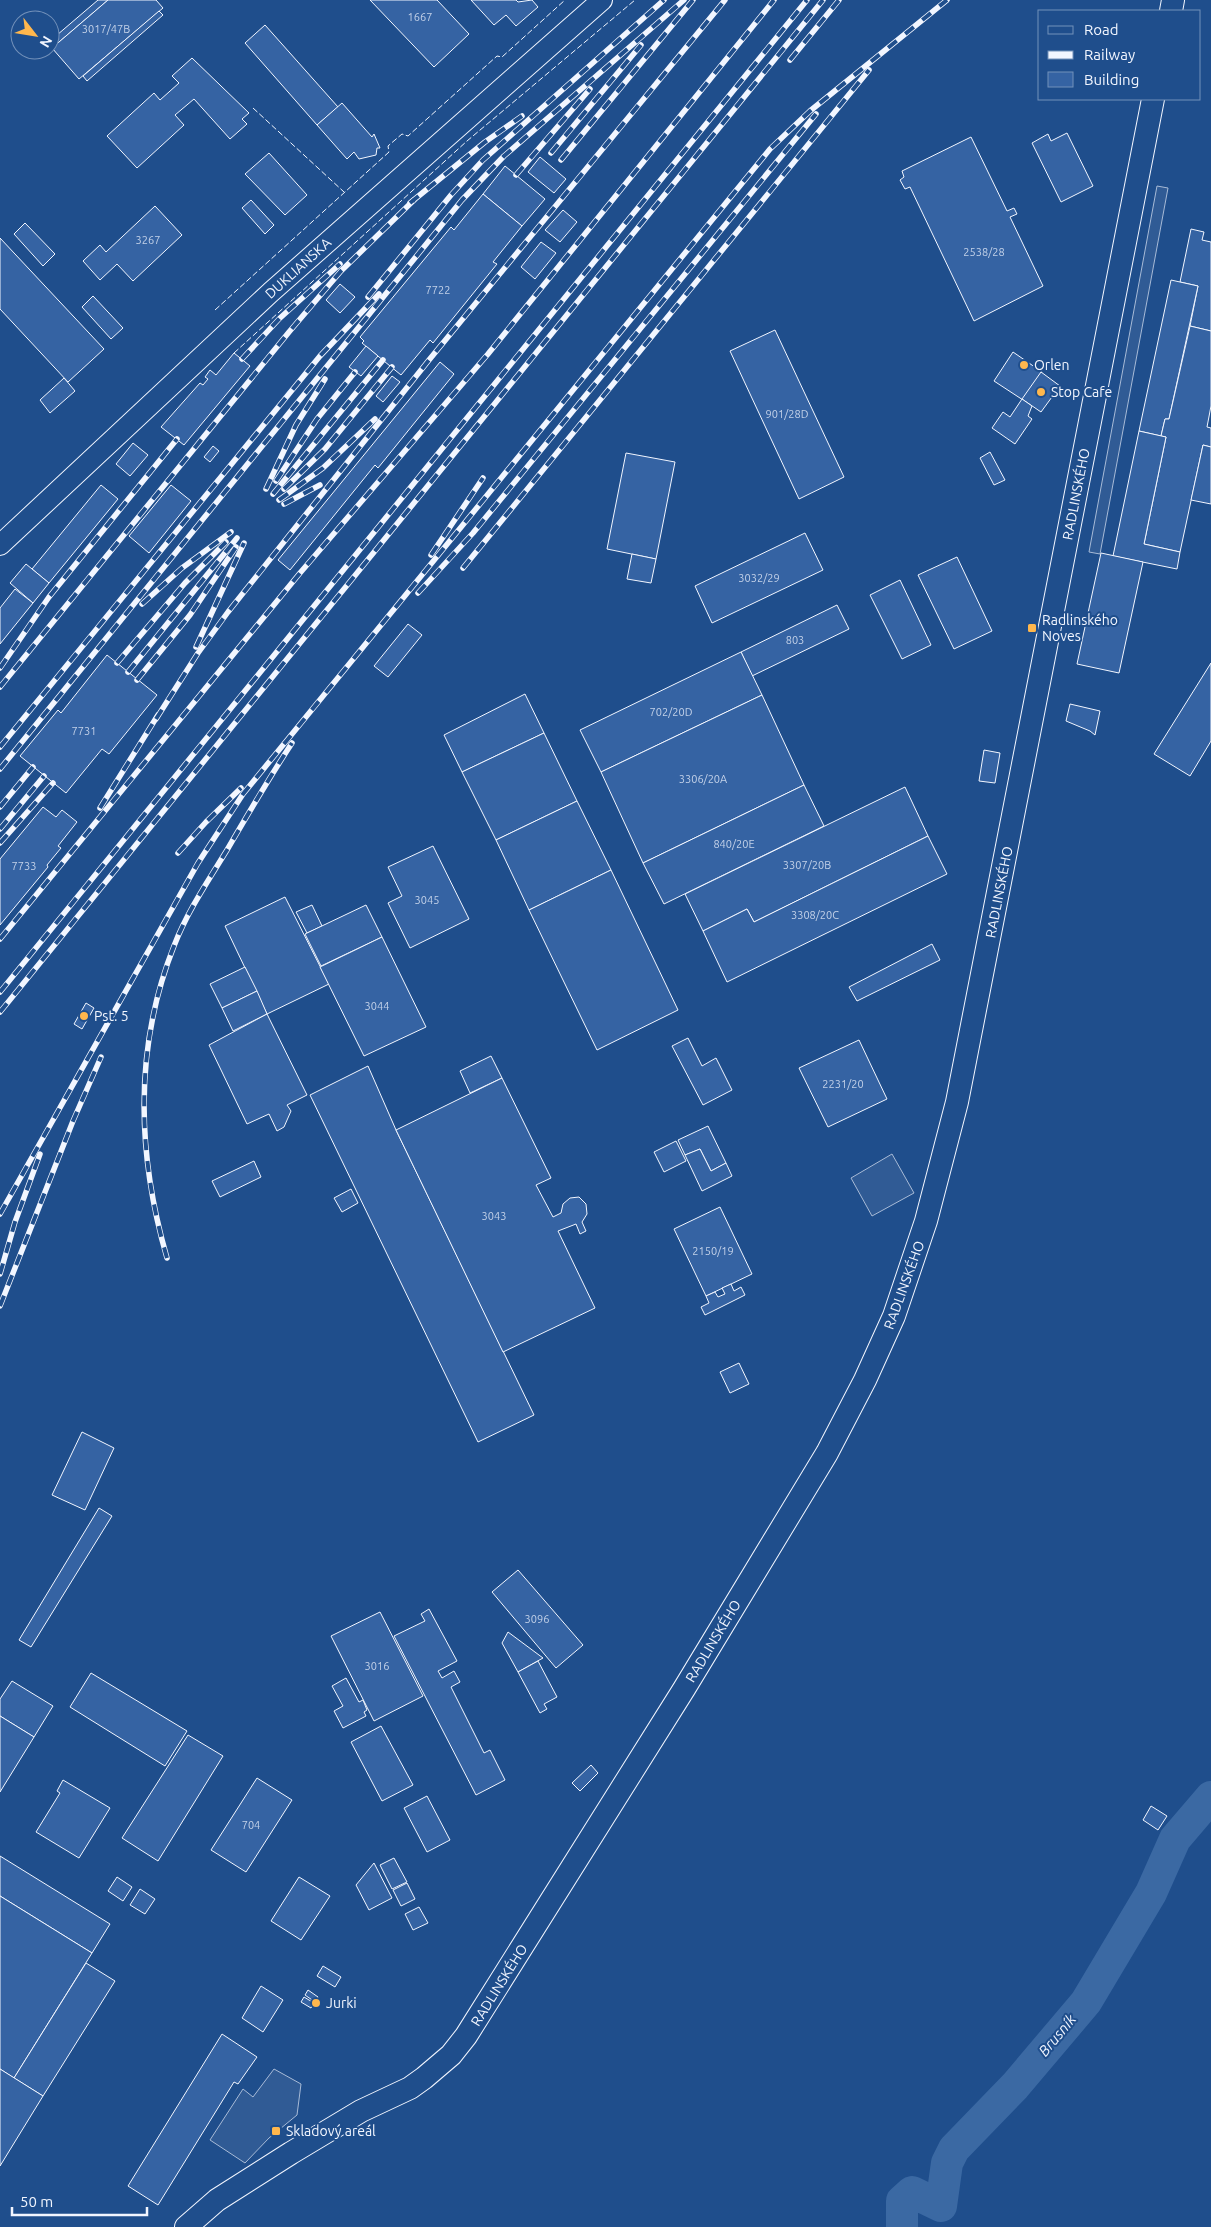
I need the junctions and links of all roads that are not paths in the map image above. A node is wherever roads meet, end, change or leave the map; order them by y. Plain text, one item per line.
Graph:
1 (602, 0) edge
2 (1153, 100) edge
3 (0, 545) edge
4 (186, 2227) edge

1 - 3 street, DUKLIANSKA
2 - 4 main road, RADLINSKÉHO

